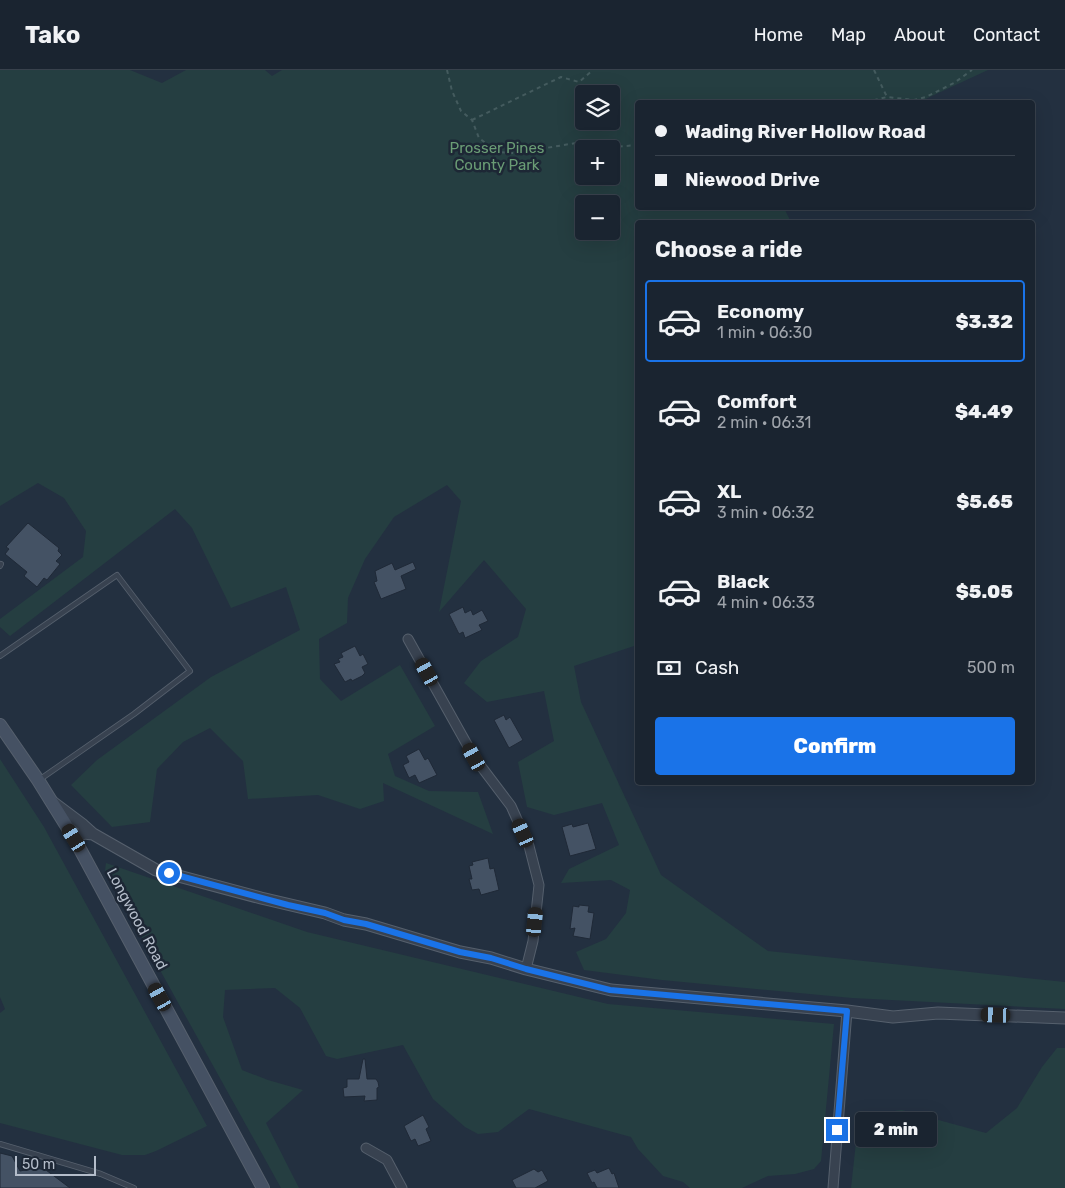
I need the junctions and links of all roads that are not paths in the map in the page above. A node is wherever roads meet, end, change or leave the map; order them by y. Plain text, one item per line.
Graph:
1 (408, 639) dead end
2 (0, 656) edge
3 (0, 726) edge
4 (38, 780) junction
5 (51, 801) junction
6 (93, 834) junction
7 (74, 838) junction
8 (526, 969) junction
9 (847, 1011) junction
10 (1065, 1018) edge
11 (0, 1144) edge
12 (366, 1148) dead end
13 (134, 1188) edge
14 (262, 1188) edge
15 (402, 1188) edge
16 (832, 1188) edge

1 - 8 street
2 - 4 lane
3 - 4 main road, Longwood Road
4 - 5 main road, Longwood Road
5 - 6 street
5 - 7 main road, Longwood Road
6 - 7 street
6 - 8 street
7 - 14 main road, Longwood Road
8 - 9 street
9 - 10 street
9 - 16 street
11 - 13 lane
12 - 15 street

